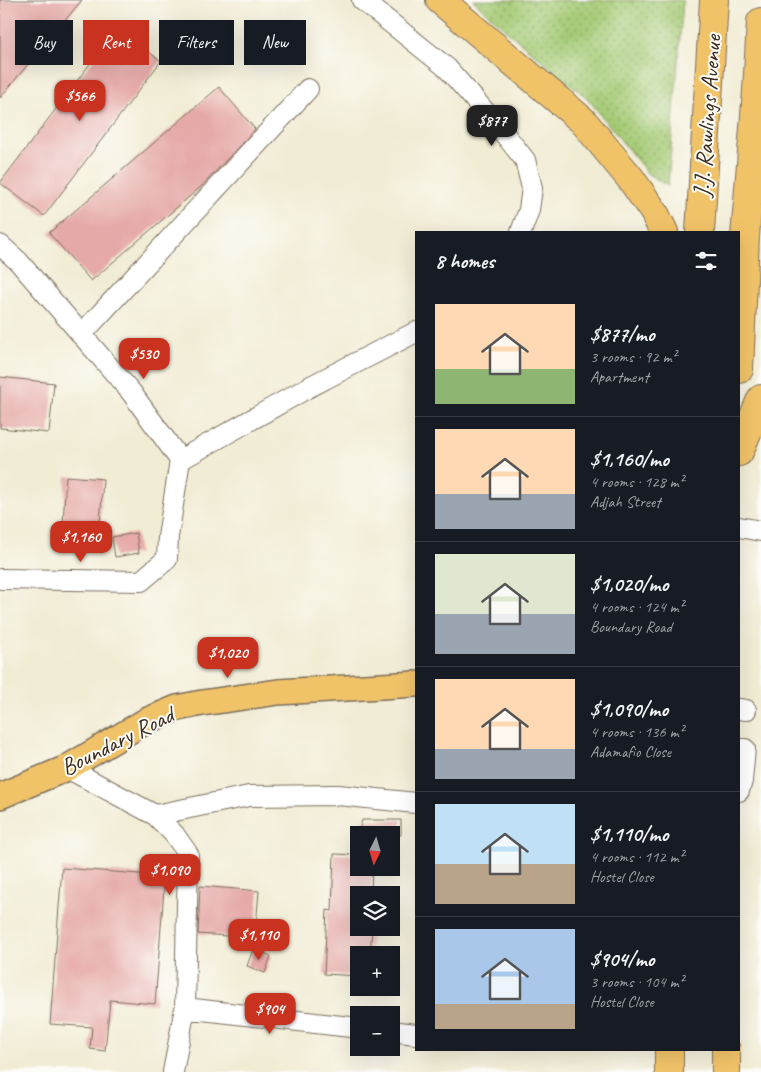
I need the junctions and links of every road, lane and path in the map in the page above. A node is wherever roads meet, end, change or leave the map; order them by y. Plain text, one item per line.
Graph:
1 (362, 0) edge
2 (440, 0) edge
3 (714, 0) edge
4 (761, 22) edge
5 (308, 90) dead end
6 (522, 231) edge
7 (664, 231) edge
8 (700, 231) edge
9 (0, 245) edge
10 (415, 333) edge
11 (82, 335) junction
12 (740, 347) edge
13 (761, 400) edge
14 (740, 450) edge
15 (180, 460) junction
16 (740, 527) edge
17 (761, 531) edge
18 (0, 579) edge
19 (415, 684) edge
20 (742, 749) edge
21 (67, 768) junction
22 (740, 788) edge
23 (0, 796) edge
24 (415, 803) edge
25 (155, 815) junction
26 (186, 1008) junction
27 (350, 1027) edge
28 (400, 1032) edge
29 (415, 1034) edge
30 (669, 1051) edge
31 (726, 1051) edge
32 (174, 1072) edge
33 (669, 1072) edge
34 (726, 1072) edge

1 - 6 street
2 - 7 highway
3 - 8 highway, J.J. Rawlings Avenue
4 - 12 highway, J.J. Rawlings Avenue
5 - 11 street
9 - 11 street
10 - 15 street
11 - 15 street
13 - 14 highway
15 - 18 street
16 - 17 street
19 - 21 main road, Boundary Road
20 - 22 street
21 - 23 main road, Boundary Road
21 - 25 street
24 - 25 street
25 - 26 street
26 - 27 street
26 - 32 street
28 - 29 street
30 - 33 highway
31 - 34 highway

